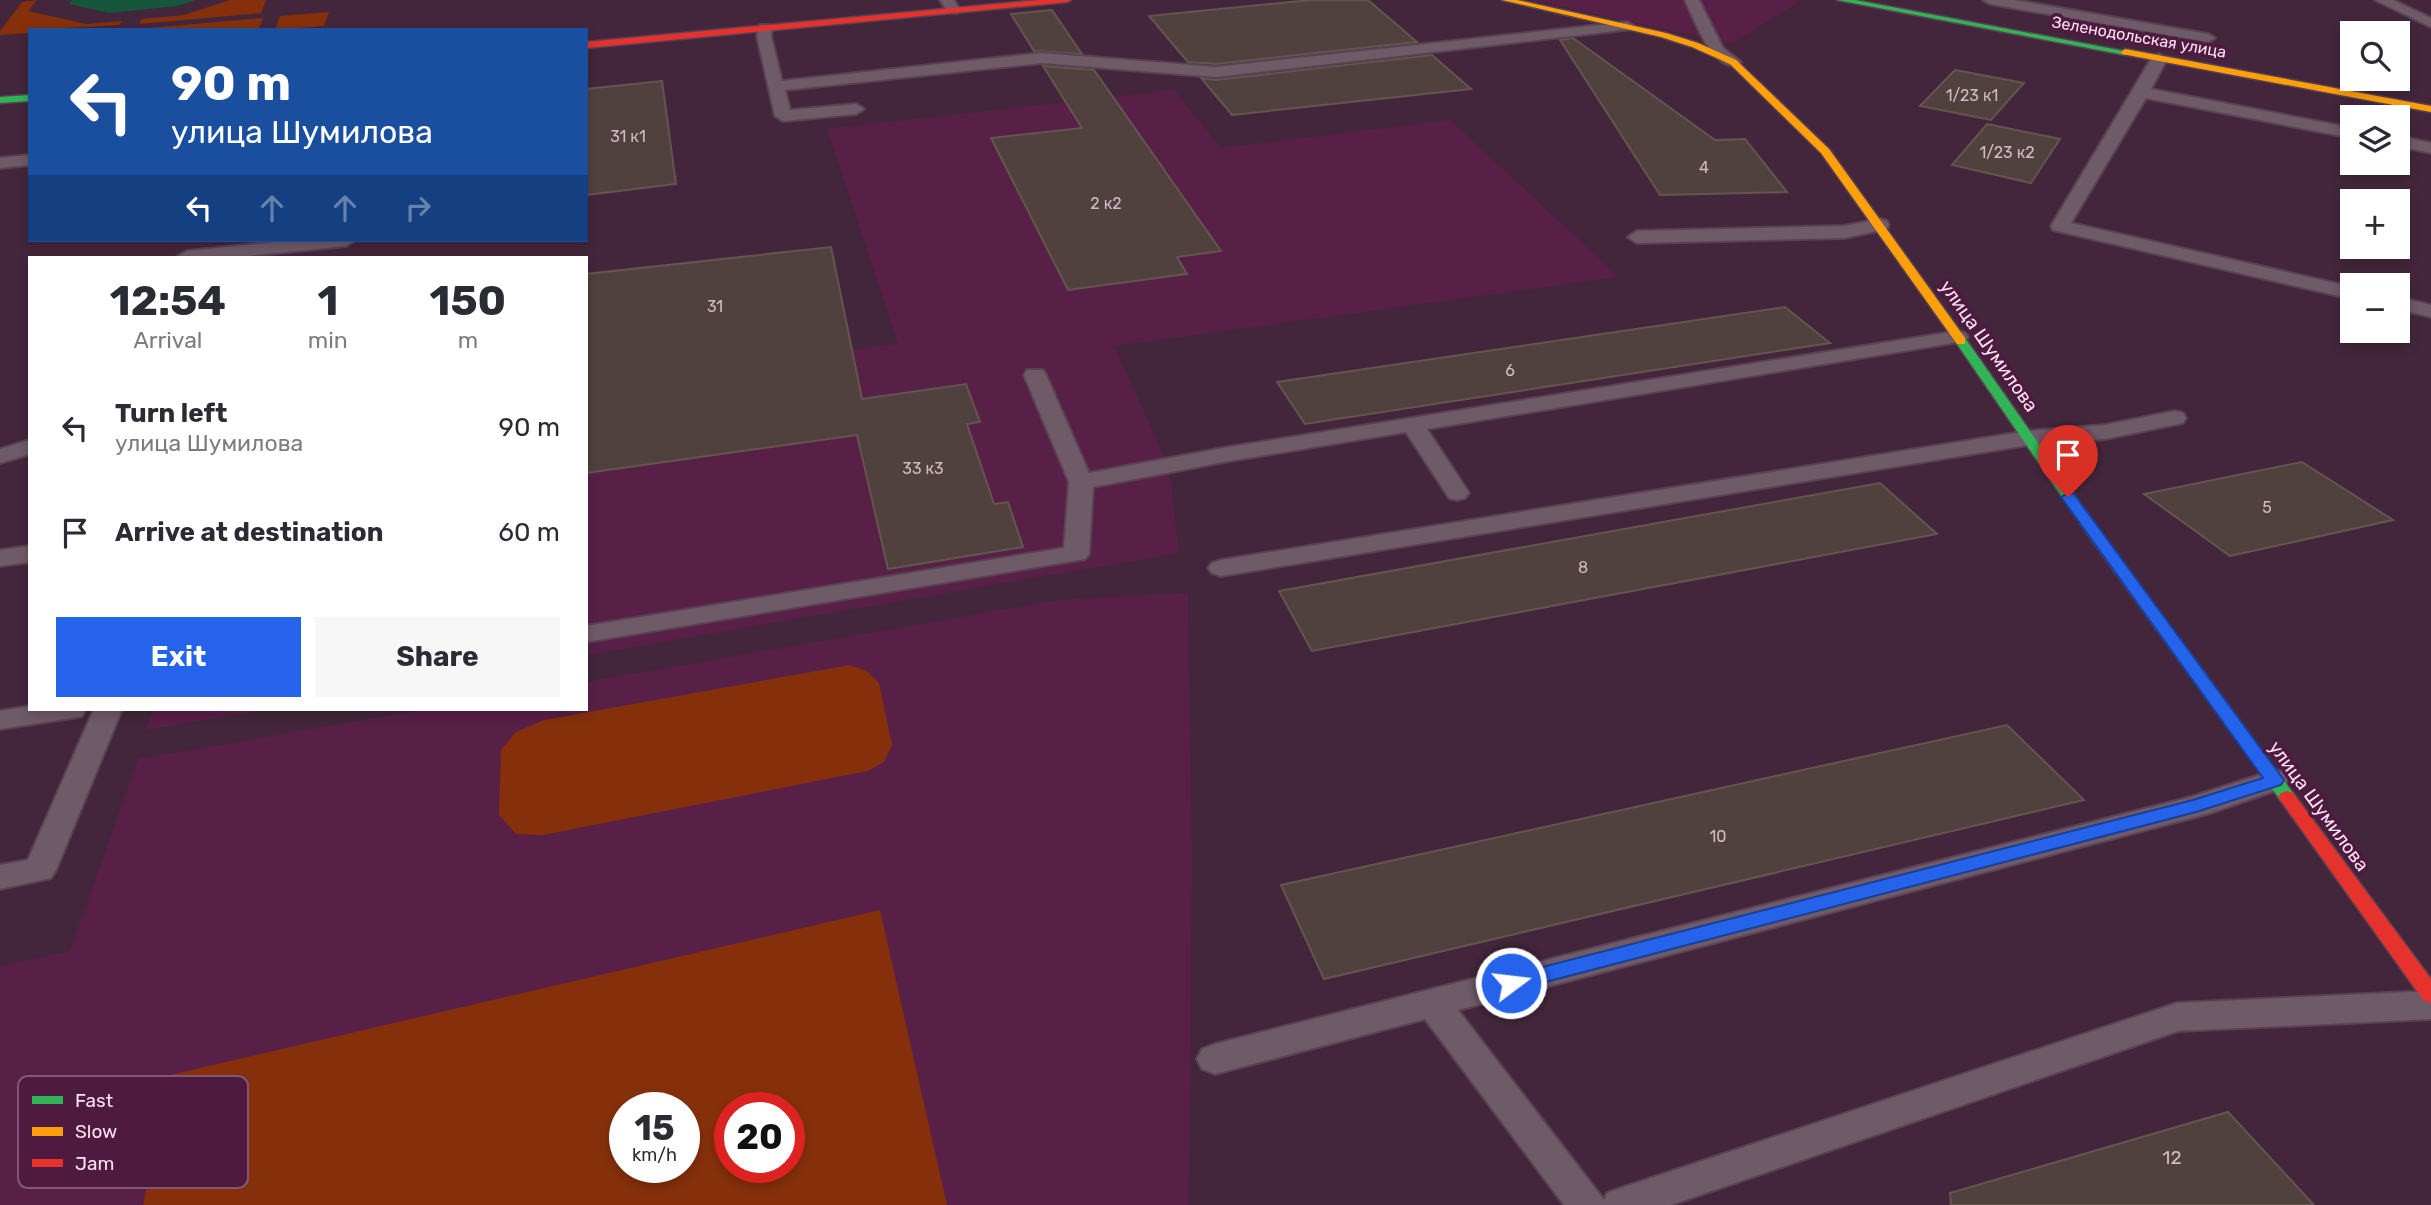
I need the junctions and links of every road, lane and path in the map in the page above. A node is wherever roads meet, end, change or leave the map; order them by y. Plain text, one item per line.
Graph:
1 (1067, 0) edge
2 (1506, 0) edge
3 (1692, 0) edge
4 (1841, 0) edge
5 (1990, 0) edge
6 (2381, 1) edge
7 (950, 5) edge
8 (2431, 23) edge
9 (1627, 26) junction
10 (765, 28) junction
11 (588, 45) edge
12 (2159, 59) junction
13 (1733, 62) junction
14 (2186, 64) junction
15 (777, 86) junction
16 (2140, 92) junction
17 (28, 98) edge
18 (0, 100) edge
19 (856, 108) dead end
20 (2431, 109) edge
21 (2340, 131) edge
22 (2410, 144) edge
23 (2431, 148) edge
24 (28, 160) edge
25 (0, 163) edge
26 (1880, 225) junction
27 (1637, 237) dead end
28 (327, 242) edge
29 (196, 256) edge
30 (2340, 290) edge
31 (2410, 306) edge
32 (2431, 311) edge
33 (1958, 337) junction
34 (1035, 375) dead end
35 (2175, 418) dead end
36 (1413, 425) junction
37 (2028, 438) junction
38 (28, 448) edge
39 (0, 456) edge
40 (1081, 482) junction
41 (1457, 494) dead end
42 (28, 554) edge
43 (0, 558) edge
44 (1221, 568) dead end
45 (588, 634) edge
46 (59, 711) edge
47 (107, 711) edge
48 (0, 720) edge
49 (2274, 780) junction
50 (0, 877) edge
51 (2431, 995) edge
52 (1433, 1003) junction
53 (2431, 1005) edge
54 (1215, 1059) dead end
55 (1587, 1205) edge
56 (1621, 1205) edge

1 - 7 street
2 - 9 street, улица Шумилова
3 - 13 lane
4 - 12 street, Зеленодольская улица
5 - 14 lane
6 - 8 lane
7 - 10 street
9 - 13 street, улица Шумилова
9 - 15 lane
10 - 11 street
10 - 15 lane
12 - 14 street, Зеленодольская улица
12 - 16 lane
13 - 26 street, улица Шумилова
14 - 20 street, Зеленодольская улица
15 - 19 lane
16 - 21 lane
16 - 30 lane
17 - 18 street
22 - 23 lane
24 - 25 lane
26 - 27 lane
26 - 33 street, улица Шумилова
28 - 29 lane
31 - 32 lane
33 - 36 lane
33 - 37 street, улица Шумилова
34 - 40 lane
35 - 37 lane
36 - 40 lane
36 - 41 lane
37 - 44 lane
37 - 49 street, улица Шумилова
38 - 39 lane
40 - 45 lane
42 - 43 lane
46 - 48 lane
47 - 50 lane
49 - 51 street, улица Шумилова
49 - 52 lane
52 - 54 lane
52 - 55 lane
53 - 56 lane

